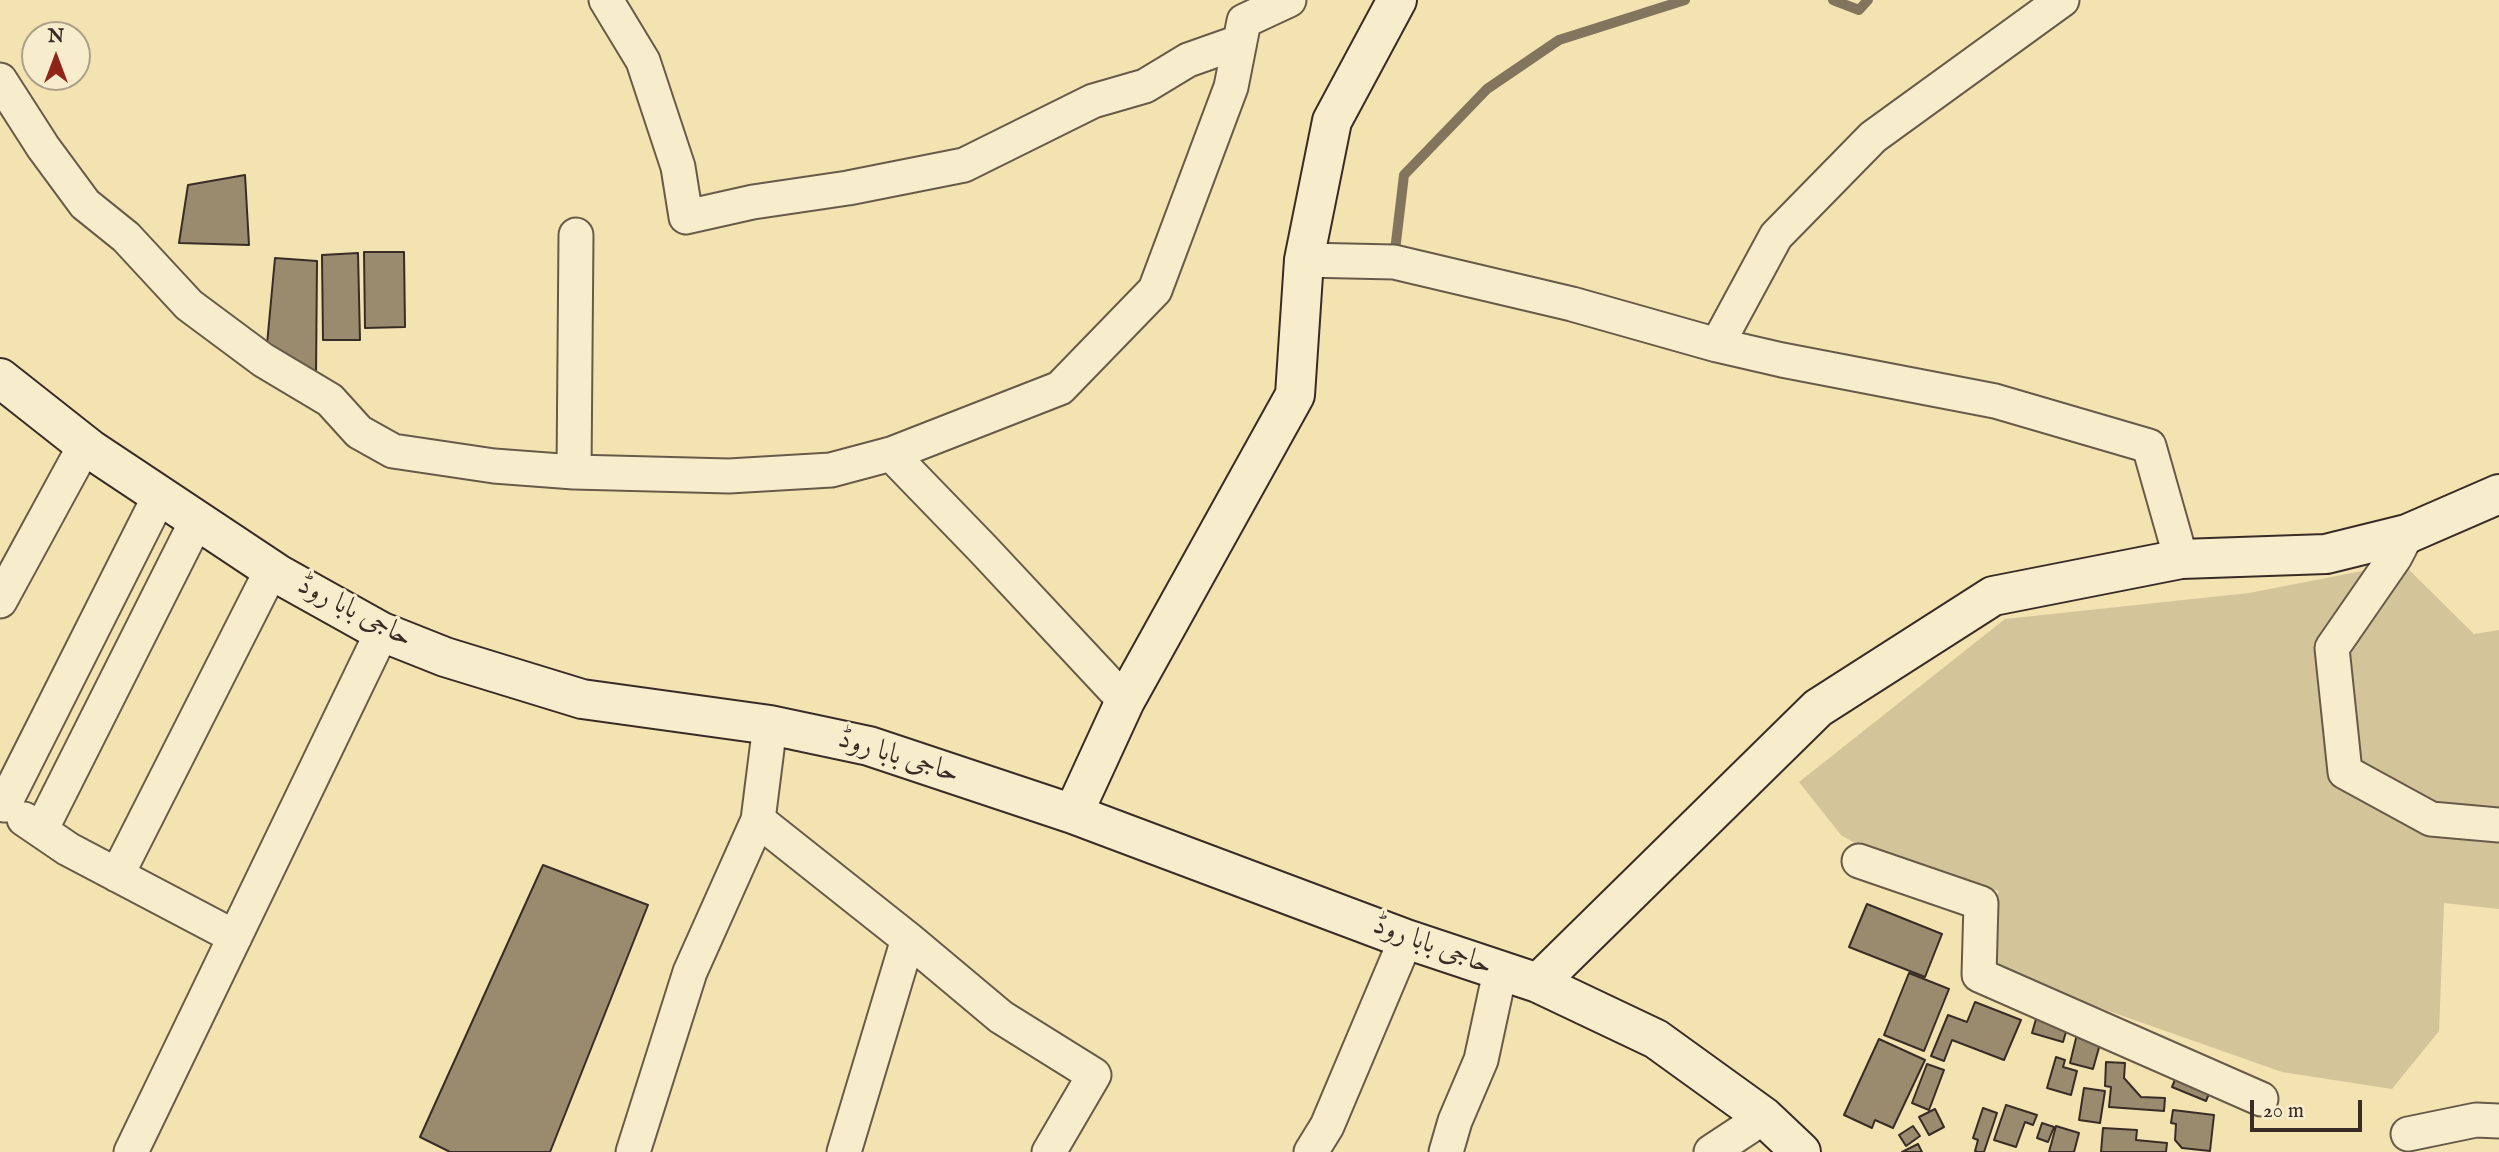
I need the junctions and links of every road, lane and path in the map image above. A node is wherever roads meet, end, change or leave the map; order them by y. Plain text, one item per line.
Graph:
1 (606, 0) edge
2 (1289, 0) edge
3 (2062, 0) edge
4 (1394, 1) edge
5 (1239, 42) junction
6 (0, 80) edge
7 (576, 235) dead end
8 (1304, 260) junction
9 (1717, 345) junction
10 (0, 378) edge
11 (85, 445) junction
12 (891, 454) junction
13 (574, 472) junction
14 (2499, 494) edge
15 (160, 495) junction
16 (197, 520) junction
17 (2407, 534) junction
18 (2181, 559) junction
19 (272, 569) junction
20 (0, 601) edge
21 (382, 632) junction
22 (1125, 701) junction
23 (770, 725) junction
24 (2, 804) edge
25 (1073, 814) junction
26 (758, 820) junction
27 (2499, 825) edge
28 (41, 831) junction
29 (1859, 861) dead end
30 (117, 875) junction
31 (235, 937) junction
32 (908, 939) junction
33 (1406, 939) junction
34 (1500, 972) junction
35 (1538, 984) junction
36 (2261, 1099) dead end
37 (1764, 1117) junction
38 (2499, 1121) edge
39 (2408, 1134) dead end
40 (131, 1152) edge
41 (633, 1152) edge
42 (844, 1152) edge
43 (1049, 1152) edge
44 (1311, 1152) edge
45 (1446, 1152) edge
46 (1711, 1152) edge
47 (1801, 1152) edge

1 - 5 street
2 - 5 street
3 - 9 street
4 - 8 main road
5 - 12 street
6 - 13 street
7 - 13 street
8 - 9 street
8 - 22 main road
9 - 18 street
10 - 11 main road, حاجی بابا روڈ
11 - 15 main road, حاجی بابا روڈ
11 - 20 street
12 - 13 street
12 - 22 street
14 - 17 main road
15 - 16 main road, حاجی بابا روڈ
15 - 24 street
16 - 19 main road, حاجی بابا روڈ
16 - 28 street
17 - 18 main road
17 - 27 street
18 - 35 main road
19 - 21 main road, حاجی بابا روڈ
19 - 30 street
21 - 23 main road, حاجی بابا روڈ
21 - 31 street
22 - 25 main road
23 - 25 main road, حاجی بابا روڈ
23 - 26 street
24 - 28 street
25 - 33 main road, حاجی بابا روڈ
26 - 32 street
26 - 41 street
28 - 30 street
29 - 36 street
30 - 31 street
31 - 40 street
32 - 42 street
32 - 43 street
33 - 34 main road, حاجی بابا روڈ
33 - 44 street
34 - 35 main road, حاجی بابا روڈ
34 - 45 street
35 - 37 main road, حاجی بابا روڈ
37 - 46 street
37 - 47 main road, حاجی بابا روڈ
38 - 39 street

